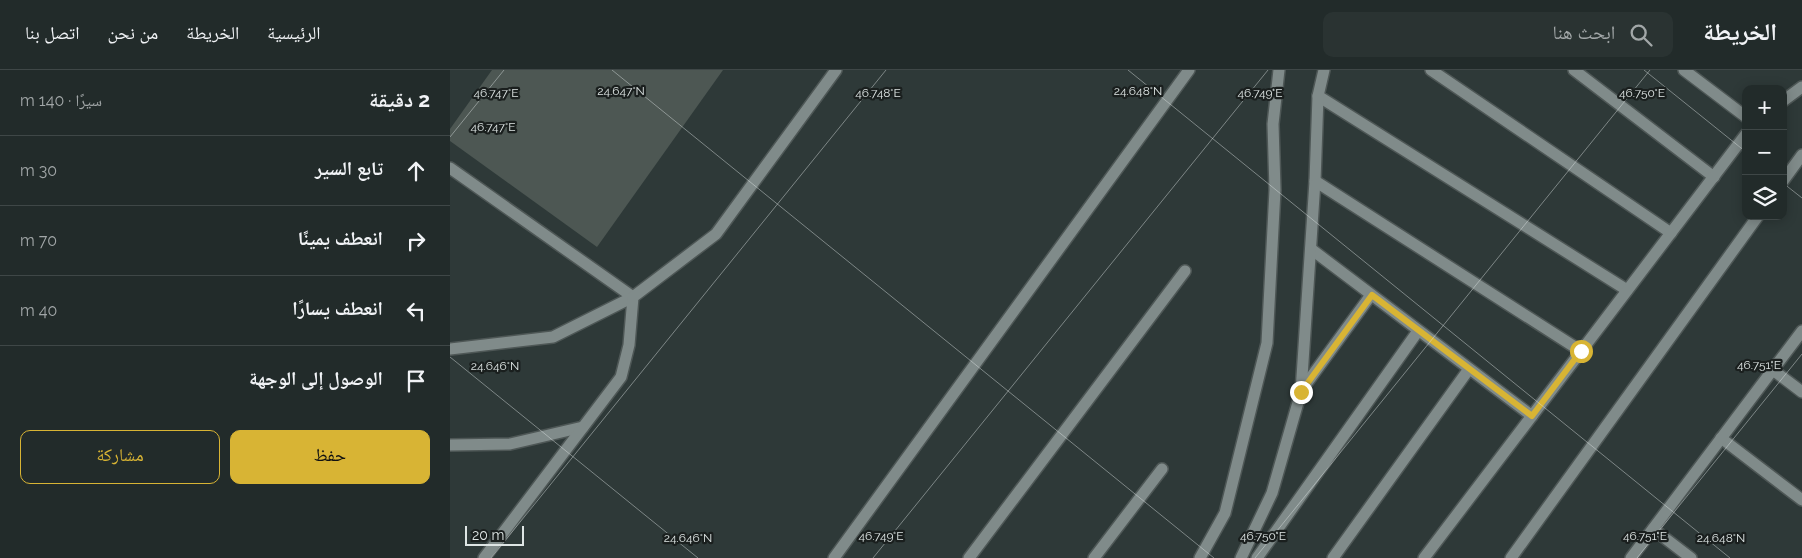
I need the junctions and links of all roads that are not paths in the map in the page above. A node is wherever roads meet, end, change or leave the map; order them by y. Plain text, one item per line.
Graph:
1 (836, 70) edge
2 (1189, 70) edge
3 (1279, 70) edge
4 (1324, 70) edge
5 (1430, 70) edge
6 (1574, 70) edge
7 (1684, 70) edge
8 (1802, 87) edge
9 (1318, 96) junction
10 (1787, 98) edge
11 (1742, 114) edge
12 (1742, 139) edge
13 (1802, 155) edge
14 (450, 168) edge
15 (1787, 176) edge
16 (1714, 177) junction
17 (1315, 182) junction
18 (1755, 220) edge
19 (1671, 233) junction
20 (1310, 249) junction
21 (1185, 271) dead end
22 (1627, 290) junction
23 (1372, 295) junction
24 (633, 297) junction
25 (1418, 331) junction
26 (1802, 331) edge
27 (450, 349) edge
28 (1581, 351) junction
29 (1469, 369) junction
30 (1772, 370) junction
31 (1301, 392) junction
32 (1802, 392) edge
33 (1532, 416) junction
34 (583, 427) junction
35 (1721, 438) junction
36 (450, 444) edge
37 (1162, 469) dead end
38 (1802, 500) edge
39 (1653, 529) junction
40 (484, 558) edge
41 (834, 558) edge
42 (969, 558) edge
43 (1094, 558) edge
44 (1200, 558) edge
45 (1241, 558) edge
46 (1257, 558) edge
47 (1333, 558) edge
48 (1424, 558) edge
49 (1511, 558) edge
50 (1631, 558) edge
51 (1691, 558) edge

1 - 24 lane
2 - 41 lane
3 - 44 lane
4 - 9 lane
5 - 19 lane
6 - 16 lane
7 - 11 lane
8 - 10 lane
9 - 17 lane
9 - 22 lane
12 - 16 lane
13 - 15 lane
14 - 24 lane
16 - 19 lane
17 - 20 lane
17 - 28 lane
18 - 49 lane
19 - 22 lane
20 - 23 lane
20 - 31 lane
21 - 42 lane
22 - 28 lane
23 - 25 lane
23 - 31 lane
24 - 27 lane
24 - 34 lane
25 - 29 lane
25 - 46 lane
26 - 30 lane
28 - 33 lane
29 - 33 lane
29 - 47 lane
30 - 32 lane
30 - 35 lane
31 - 45 lane
33 - 48 lane
34 - 36 lane
34 - 40 lane
35 - 38 lane
35 - 39 lane
37 - 43 lane
39 - 50 lane
39 - 51 lane

